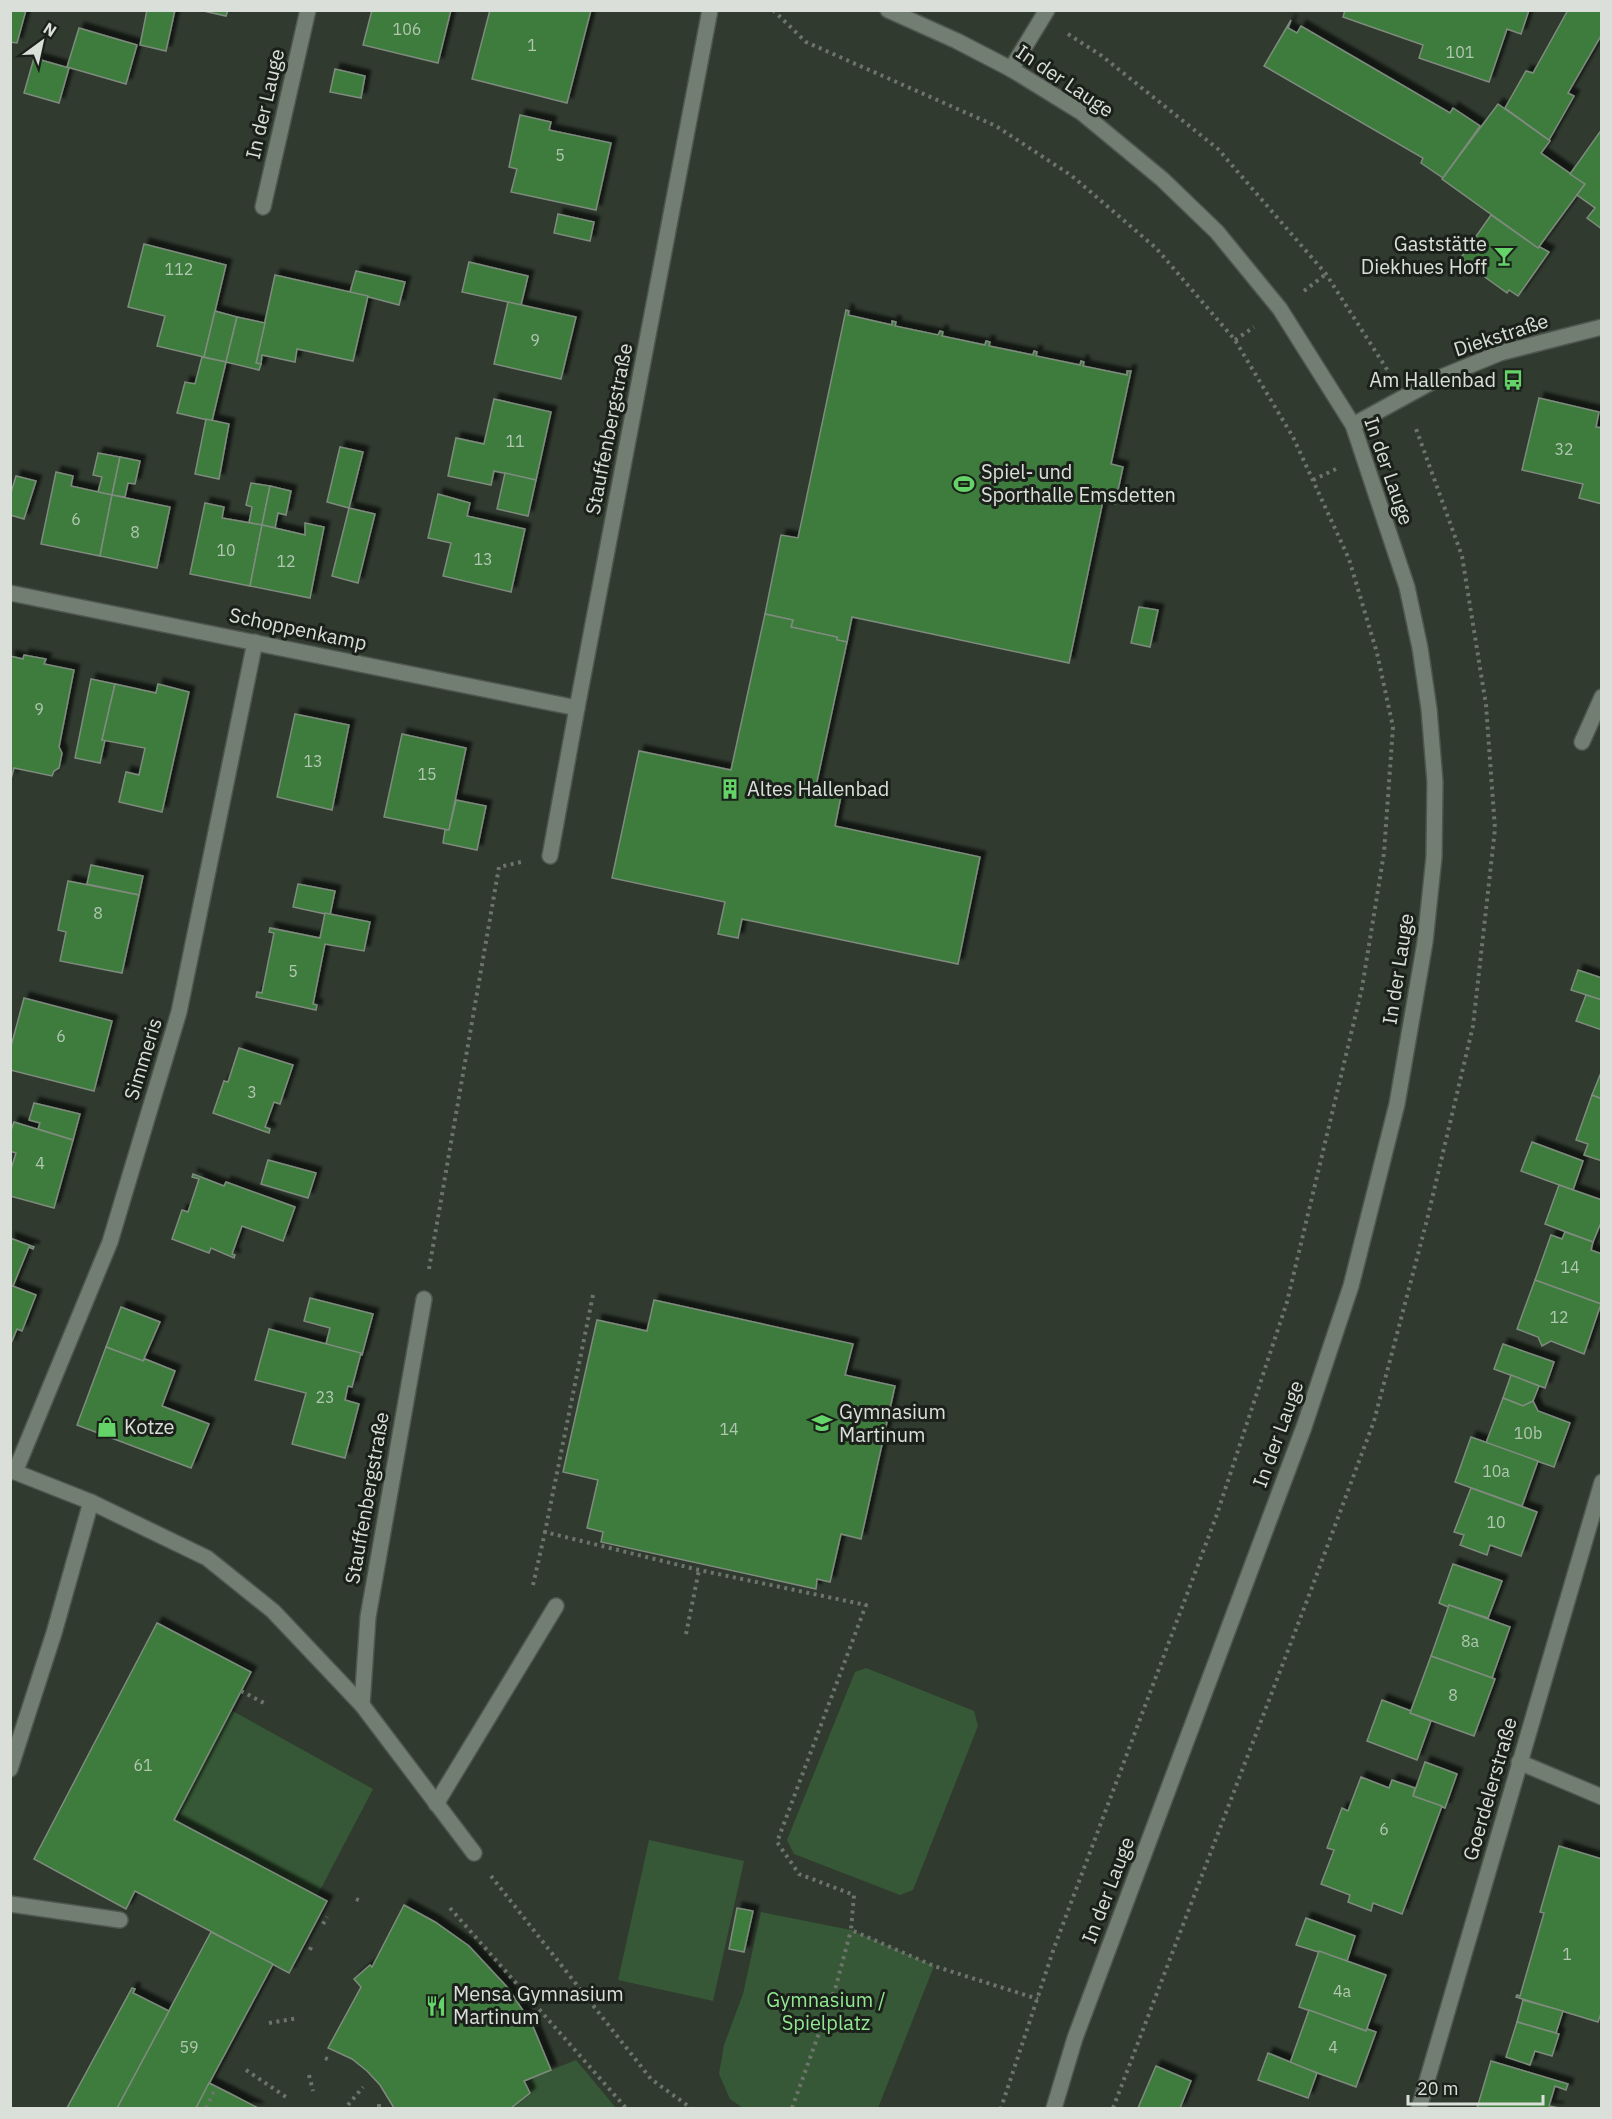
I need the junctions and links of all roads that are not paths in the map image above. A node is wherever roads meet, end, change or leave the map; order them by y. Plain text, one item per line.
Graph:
1 (308, 10) edge
2 (710, 10) edge
3 (888, 10) edge
4 (1044, 14) edge
5 (1011, 69) junction
6 (263, 207) dead end
7 (1602, 327) edge
8 (1353, 425) junction
9 (10, 593) edge
10 (255, 642) junction
11 (1602, 697) edge
12 (577, 708) junction
13 (1582, 742) dead end
14 (550, 856) road end
15 (423, 1299) road end
16 (13, 1471) edge
17 (1602, 1482) edge
18 (91, 1502) junction
19 (556, 1606) dead end
20 (362, 1705) junction
21 (1520, 1762) junction
22 (10, 1768) edge
23 (1602, 1797) edge
24 (436, 1804) junction
25 (474, 1853) road end
26 (10, 1904) edge
27 (120, 1920) dead end
28 (1054, 2109) edge
29 (1419, 2109) edge

1 - 6 street, In der Lauge
2 - 12 street, Stauffenbergstraße
3 - 5 street, In der Lauge
4 - 5 street
5 - 8 street, In der Lauge
7 - 8 street, Diekstraße
8 - 28 street, In der Lauge
9 - 10 street, Schoppenkamp
10 - 12 street, Schoppenkamp
10 - 16 street, Simmeris
11 - 13 street
12 - 14 street, Stauffenbergstraße
15 - 20 street, Stauffenbergstraße
16 - 18 street
17 - 21 street, Goerdelerstraße
18 - 20 street
18 - 22 street
19 - 24 street
20 - 24 street
21 - 23 street
21 - 29 street, Goerdelerstraße
24 - 25 street
26 - 27 street

